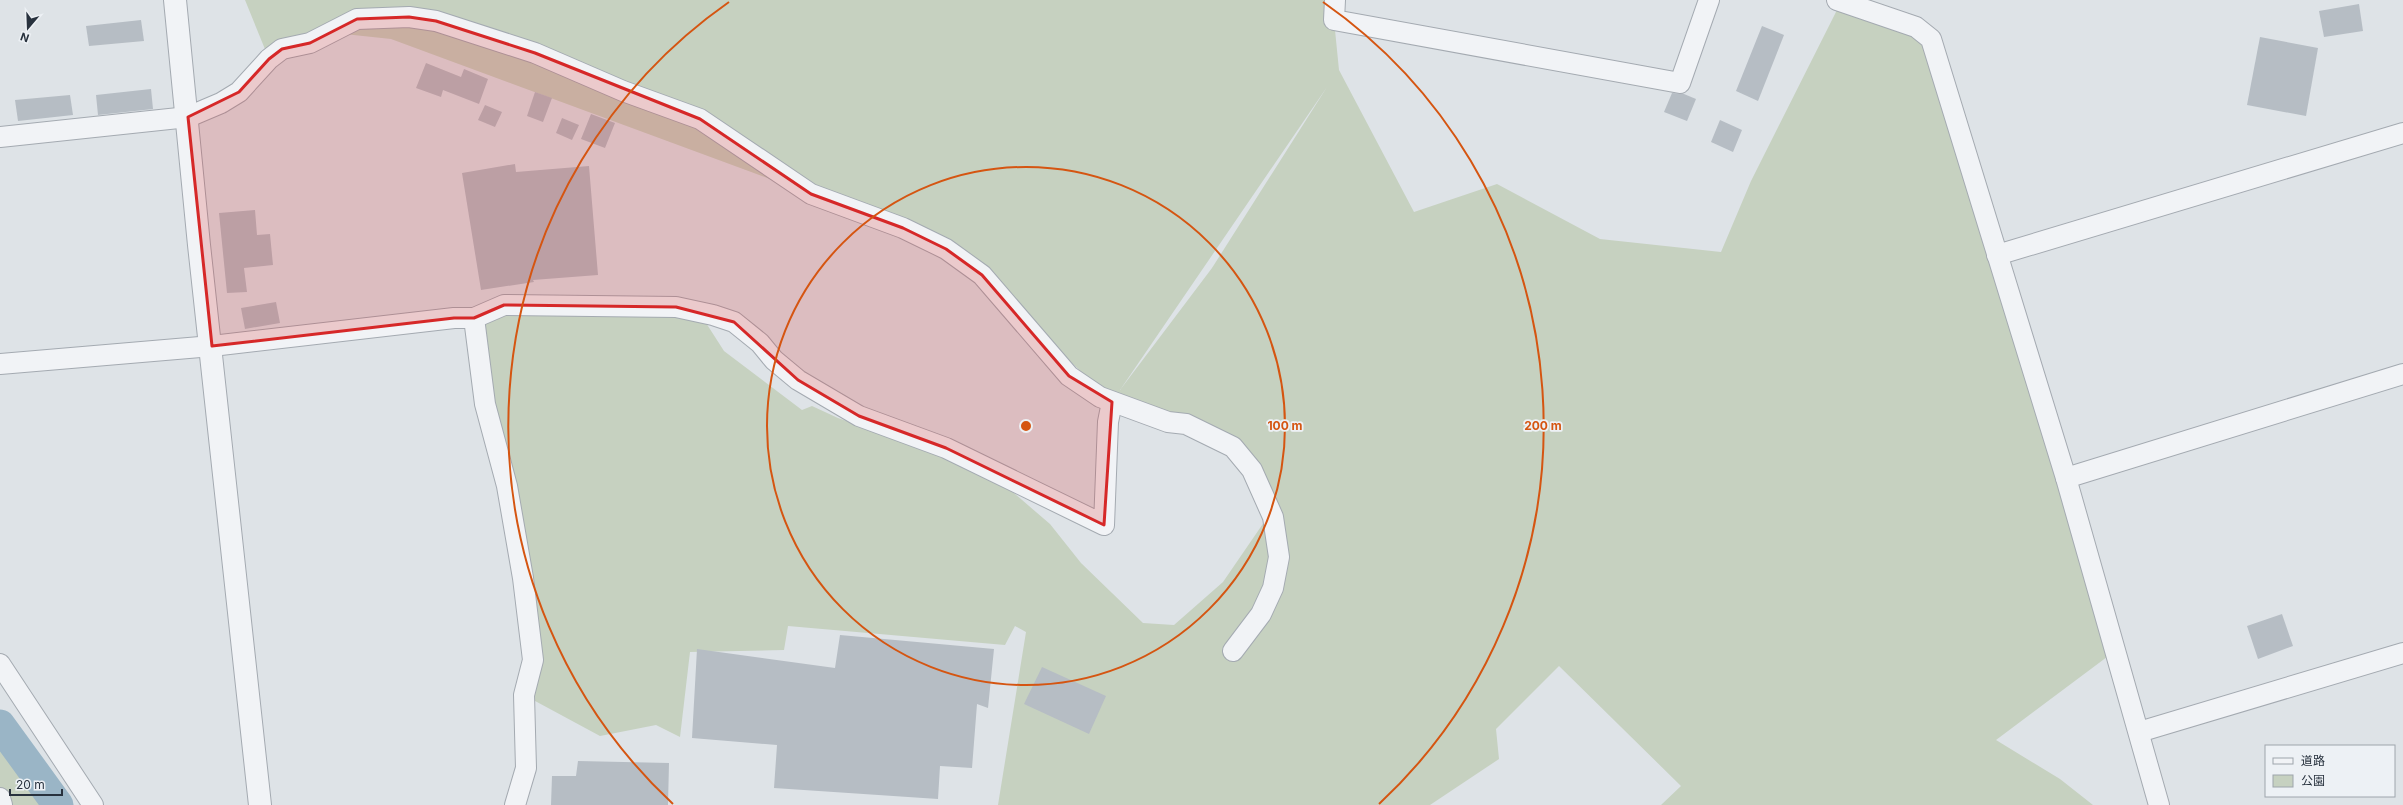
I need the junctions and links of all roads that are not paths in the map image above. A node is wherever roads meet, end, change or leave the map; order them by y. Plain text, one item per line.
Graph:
1 (175, 0) edge
2 (1335, 0) edge
3 (1709, 0) edge
4 (1836, 0) edge
5 (188, 118) junction
6 (2403, 133) edge
7 (0, 137) edge
8 (1997, 255) junction
9 (474, 318) junction
10 (212, 346) junction
11 (0, 364) edge
12 (2403, 374) edge
13 (1112, 402) junction
14 (2066, 478) junction
15 (1233, 651) dead end
16 (2403, 653) edge
17 (0, 664) edge
18 (2139, 732) junction
19 (0, 798) edge
20 (2, 805) edge
21 (93, 805) edge
22 (260, 805) edge
23 (515, 805) edge
24 (2159, 805) edge

1 - 5 street
2 - 3 street
4 - 8 street
5 - 7 street
5 - 10 street
5 - 13 street
6 - 8 street
8 - 14 street
9 - 10 street
9 - 13 street
9 - 23 street
10 - 11 street
10 - 22 street
12 - 14 street
13 - 15 street
14 - 18 street
16 - 18 street
17 - 21 street
18 - 24 street
19 - 20 street

